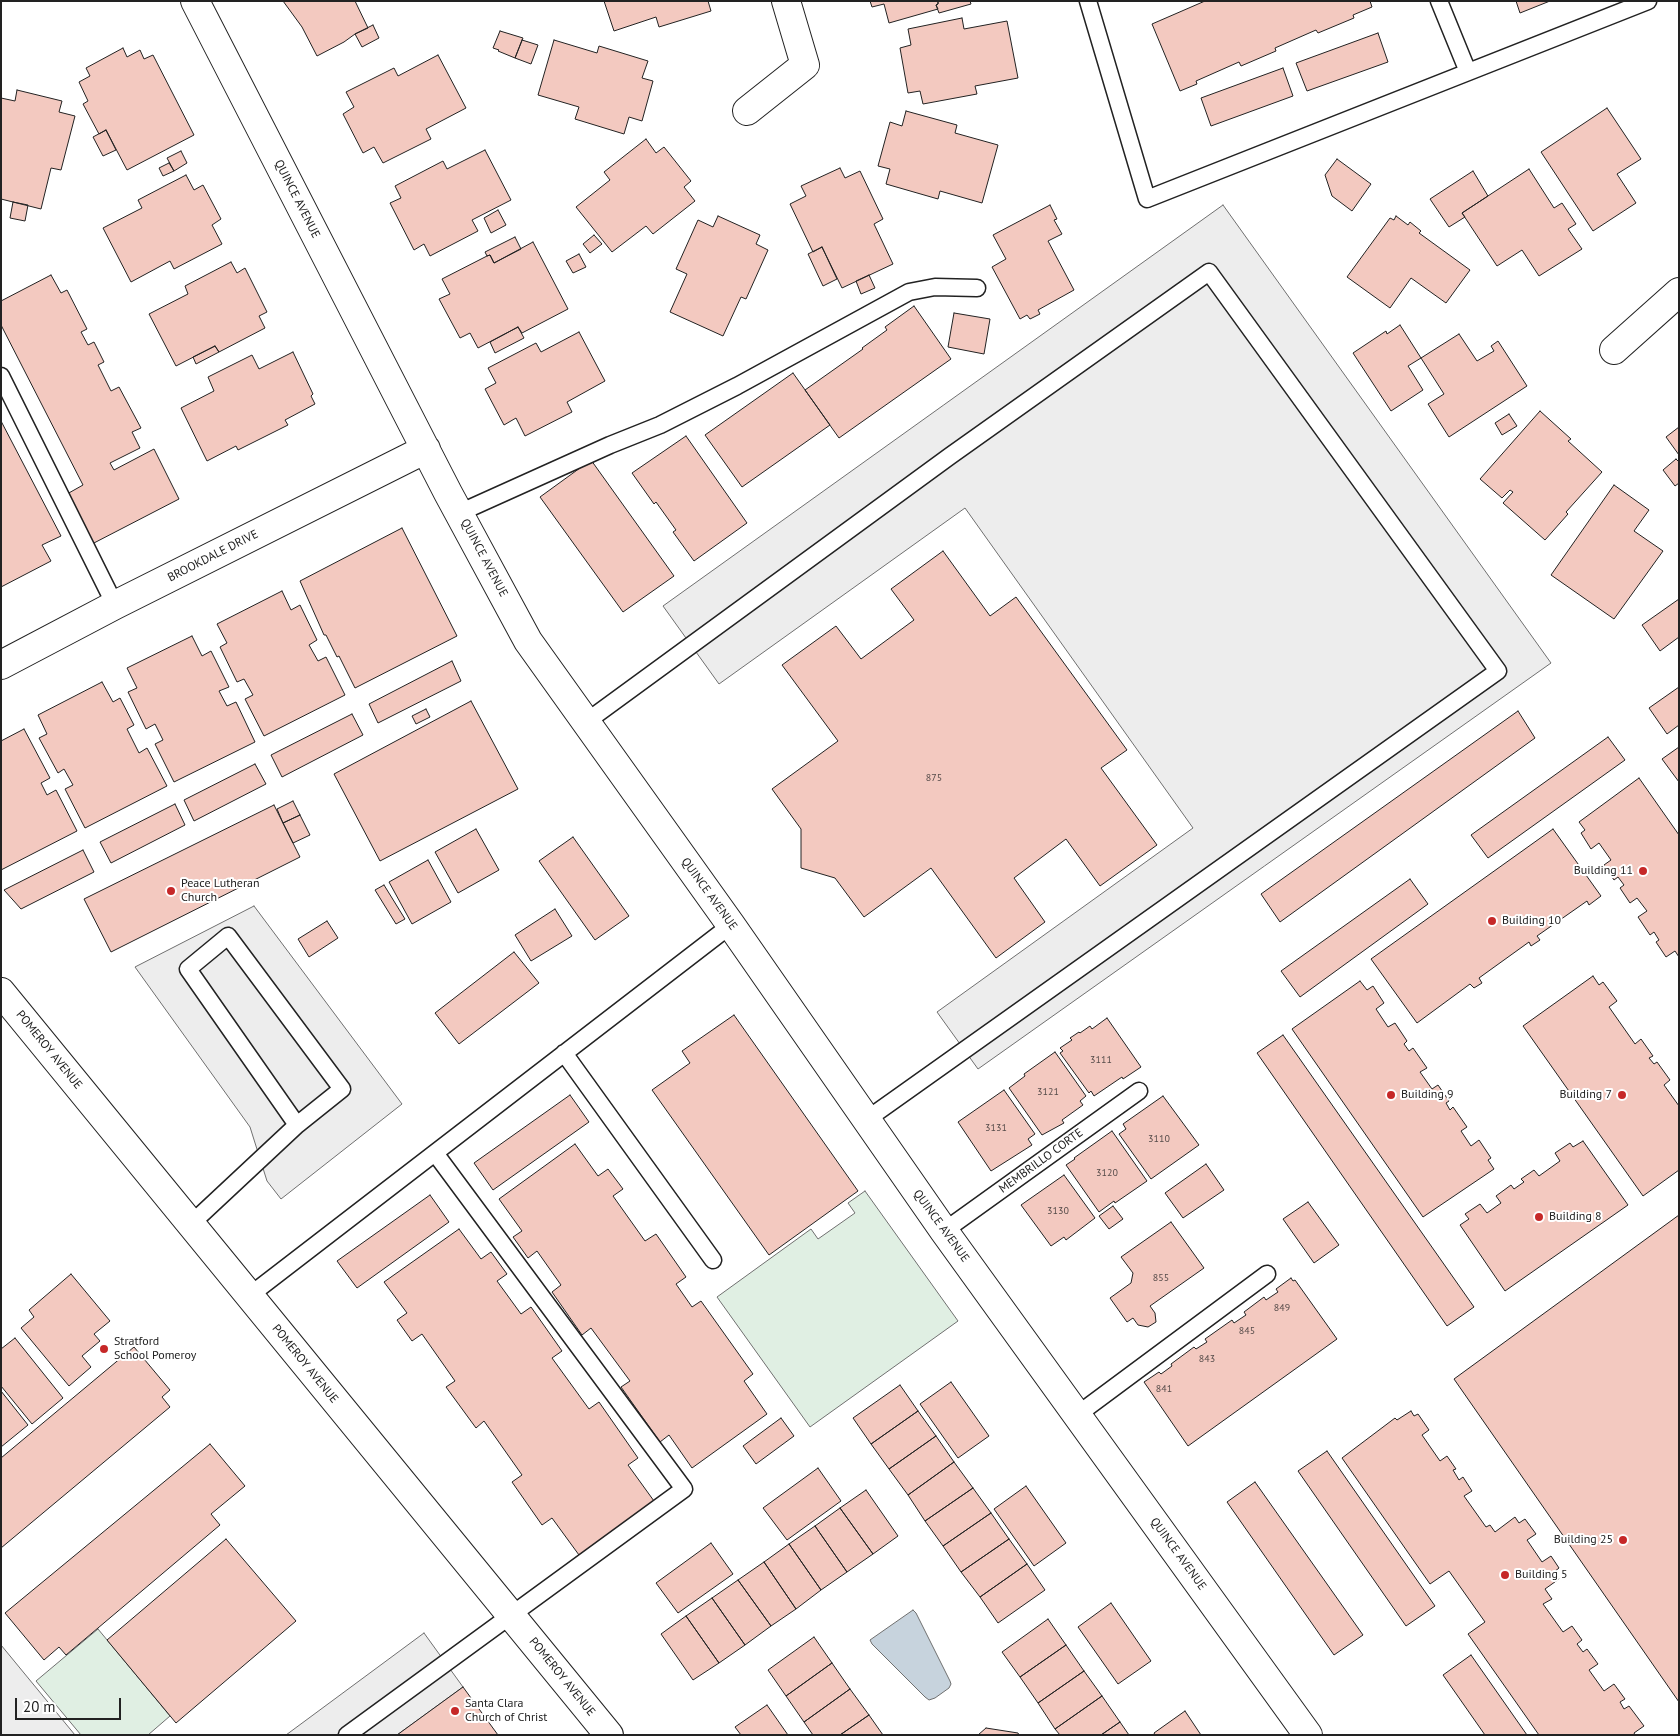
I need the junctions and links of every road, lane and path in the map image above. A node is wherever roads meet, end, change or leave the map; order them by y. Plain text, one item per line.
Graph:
1 (195, 1) edge
2 (786, 1) edge
3 (1088, 1) edge
4 (1439, 1) edge
5 (1648, 1) edge
6 (1468, 72) junction
7 (747, 111) dead end
8 (977, 288) dead end
9 (1679, 292) edge
10 (1614, 350) dead end
11 (1, 376) edge
12 (426, 449) junction
13 (459, 513) junction
14 (115, 605) junction
15 (1, 665) edge
16 (586, 722) junction
17 (731, 925) junction
18 (1, 992) edge
19 (564, 1053) junction
20 (1139, 1091) dead end
21 (866, 1120) junction
22 (297, 1125) junction
23 (435, 1152) junction
24 (191, 1224) junction
25 (944, 1231) junction
26 (713, 1260) dead end
27 (1267, 1274) dead end
28 (249, 1296) junction
29 (1077, 1415) junction
30 (511, 1616) junction
31 (347, 1735) edge
32 (609, 1735) edge
33 (1308, 1735) edge

1 - 12 street, QUINCE AVENUE
2 - 7 street
3 - 6 lane
4 - 6 lane
5 - 6 lane
8 - 13 lane
9 - 10 street
11 - 14 lane
12 - 13 street, QUINCE AVENUE
12 - 14 street, BROOKDALE DRIVE
13 - 16 street, QUINCE AVENUE
14 - 15 street, BROOKDALE DRIVE
16 - 17 street, QUINCE AVENUE
16 - 21 lane
17 - 19 lane
17 - 21 street, QUINCE AVENUE
18 - 24 street, POMEROY AVENUE
19 - 23 lane
19 - 26 lane
20 - 25 lane, MEMBRILLO CORTE
21 - 25 street, QUINCE AVENUE
22 - 22 lane
22 - 24 lane
23 - 28 lane
23 - 30 lane
24 - 28 street, POMEROY AVENUE
25 - 29 street, QUINCE AVENUE
27 - 29 lane
28 - 30 street, POMEROY AVENUE
29 - 33 street, QUINCE AVENUE
30 - 31 lane
30 - 32 street, POMEROY AVENUE

